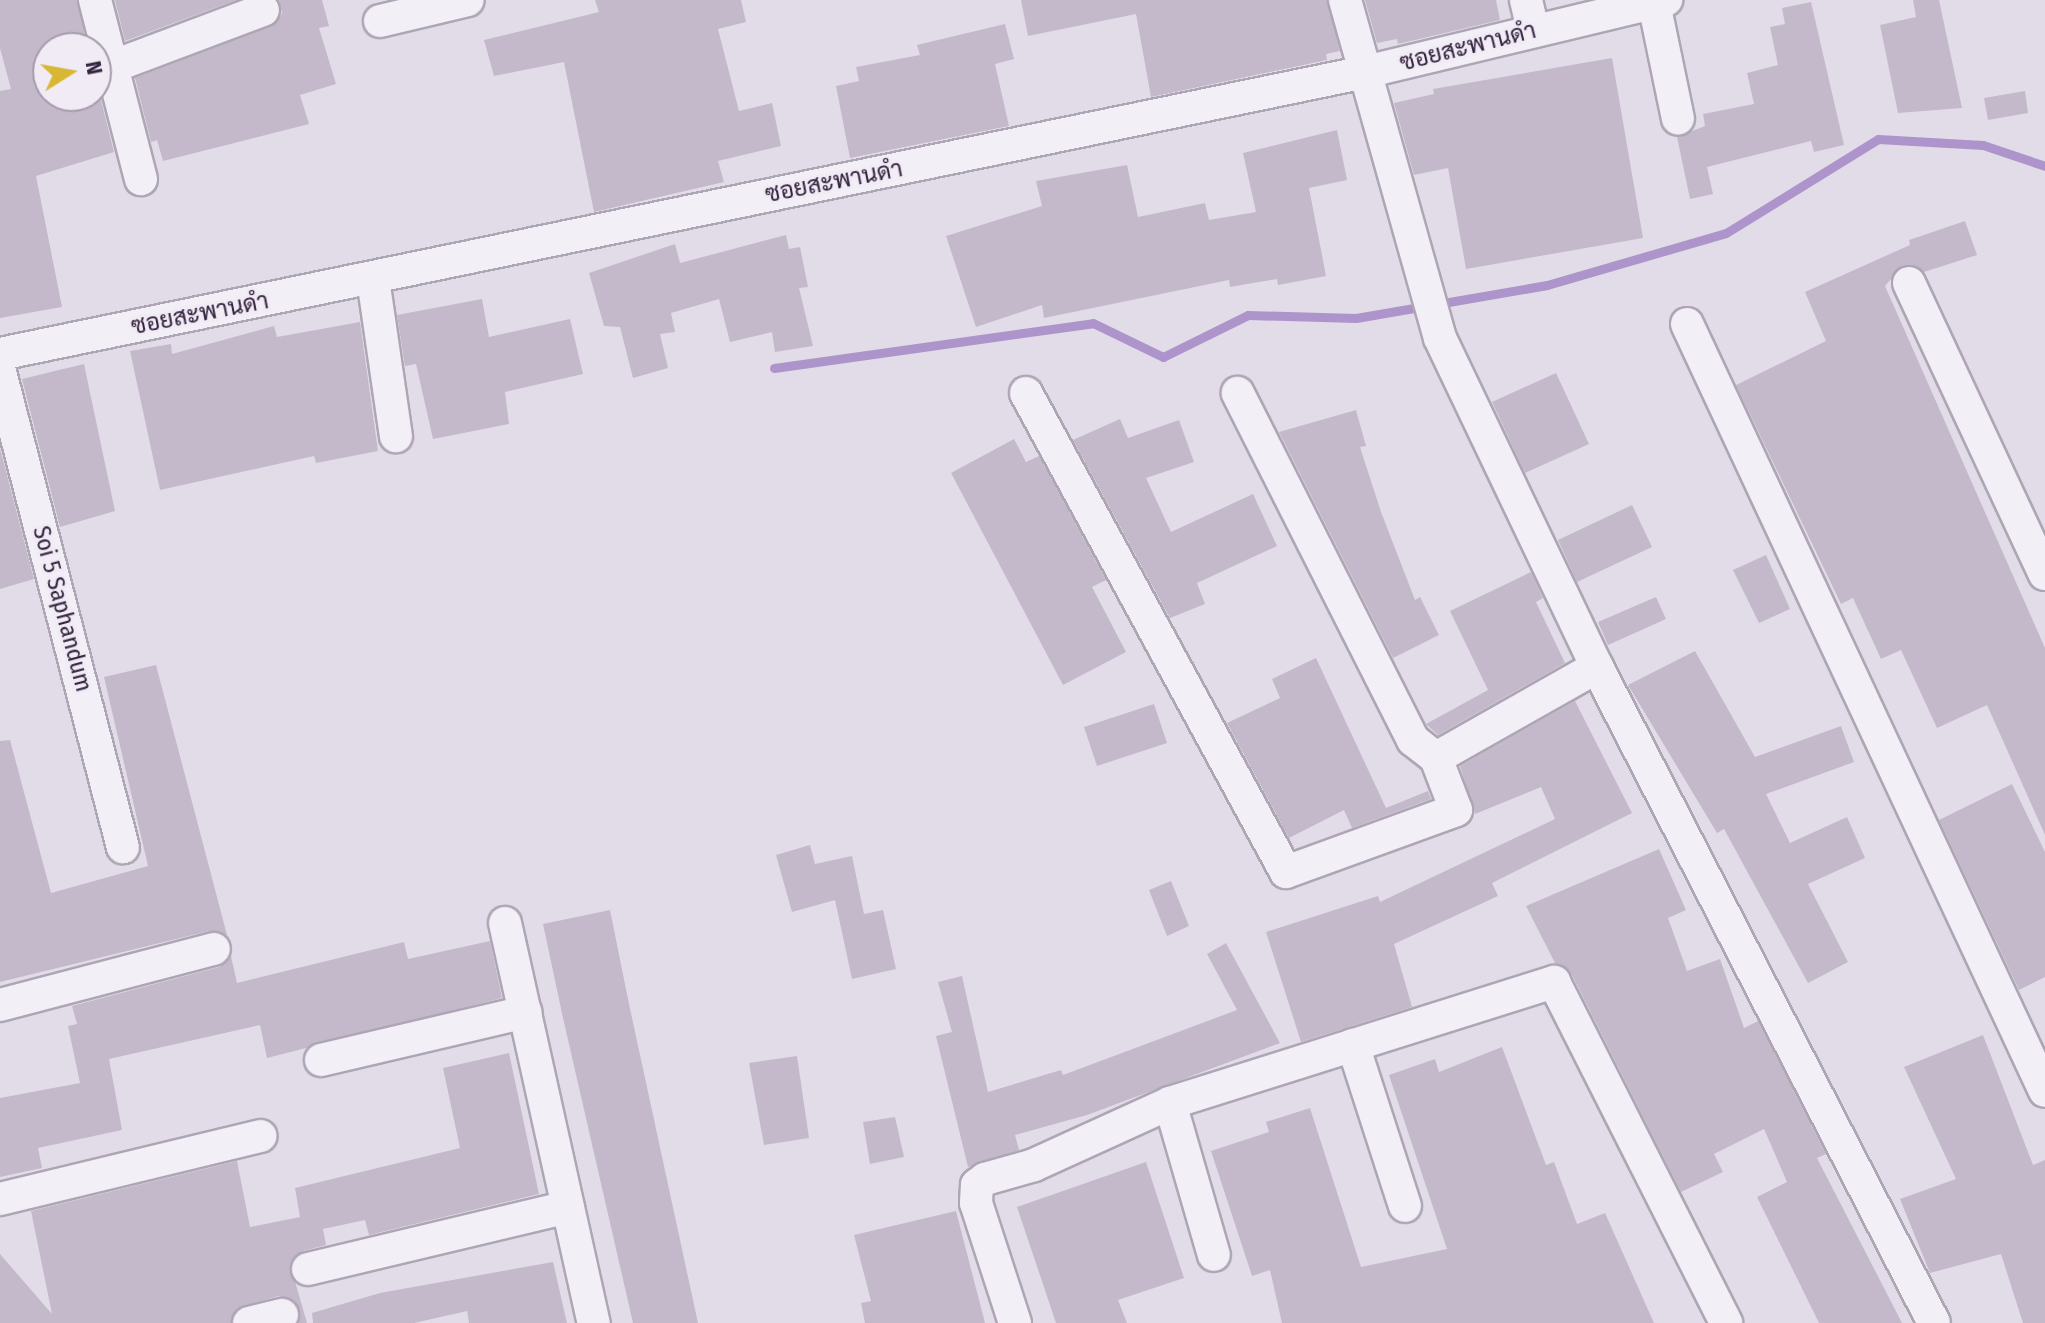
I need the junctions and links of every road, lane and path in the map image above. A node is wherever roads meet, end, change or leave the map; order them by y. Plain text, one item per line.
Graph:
1 (95, 0) edge
2 (468, 0) edge
3 (1345, 0) edge
4 (1526, 0) edge
5 (1660, 1) edge
6 (263, 10) dead end
7 (380, 21) dead end
8 (1533, 31) junction
9 (114, 66) junction
10 (1361, 73) junction
11 (1678, 119) dead end
12 (141, 179) dead end
13 (373, 279) junction
14 (1909, 283) dead end
15 (1687, 324) dead end
16 (0, 354) edge
17 (0, 372) edge
18 (1026, 393) dead end
19 (1238, 393) dead end
20 (396, 436) dead end
21 (2045, 574) edge
22 (1597, 667) junction
23 (1436, 758) junction
24 (123, 847) dead end
25 (505, 923) dead end
26 (214, 949) dead end
27 (0, 1005) edge
28 (525, 1012) junction
29 (1353, 1045) junction
30 (321, 1060) dead end
31 (2045, 1091) edge
32 (1170, 1103) junction
33 (260, 1136) dead end
34 (0, 1199) edge
35 (1405, 1206) dead end
36 (568, 1207) junction
37 (1214, 1255) dead end
38 (308, 1269) dead end
39 (282, 1315) dead end
40 (249, 1323) edge
41 (594, 1323) edge
42 (1015, 1323) edge
43 (1726, 1323) edge
44 (1934, 1323) edge

1 - 9 street
2 - 7 street
3 - 10 street
4 - 8 street
5 - 8 street, ซอยสะพานดำ
5 - 11 street
6 - 9 street
8 - 10 street, ซอยสะพานดำ
9 - 12 street
10 - 13 street, ซอยสะพานดำ
10 - 22 street
13 - 16 street, ซอยสะพานดำ
13 - 20 street
14 - 21 street
15 - 31 street
17 - 24 street, Soi 5 Saphandum
18 - 23 street
19 - 23 street
22 - 23 street
22 - 44 street
25 - 28 street
26 - 27 street
28 - 30 street
28 - 36 street
29 - 32 street
29 - 35 street
29 - 43 street
32 - 37 street
32 - 42 street
33 - 34 street
36 - 38 street
36 - 41 street
39 - 40 street

